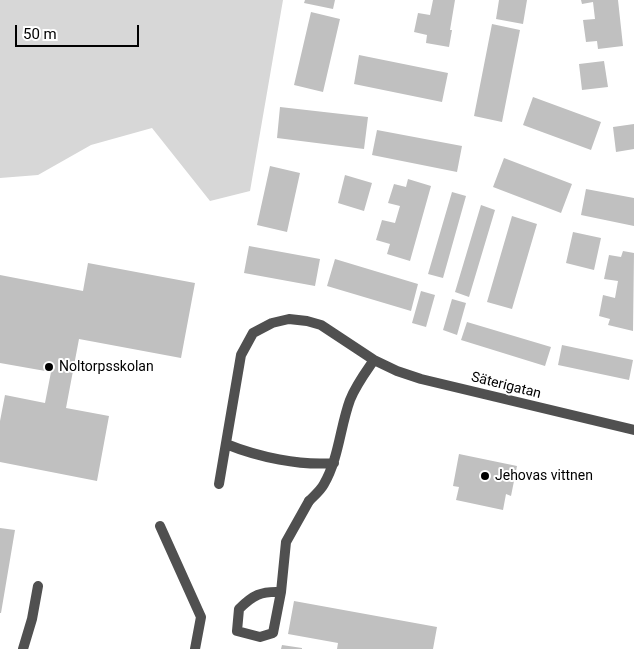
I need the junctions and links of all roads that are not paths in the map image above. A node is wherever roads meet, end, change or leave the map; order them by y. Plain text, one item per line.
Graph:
1 (374, 360) junction
2 (634, 430) edge
3 (226, 444) junction
4 (334, 463) junction
5 (219, 484) dead end
6 (160, 526) dead end
7 (38, 586) dead end
8 (281, 592) junction
9 (23, 649) edge
10 (195, 649) edge

1 - 2 street, Säterigatan
1 - 3 street, Säterigatan
1 - 4 street
3 - 4 street
3 - 5 street, Säterigatan
4 - 8 street
6 - 10 street
7 - 9 street
8 - 8 street

